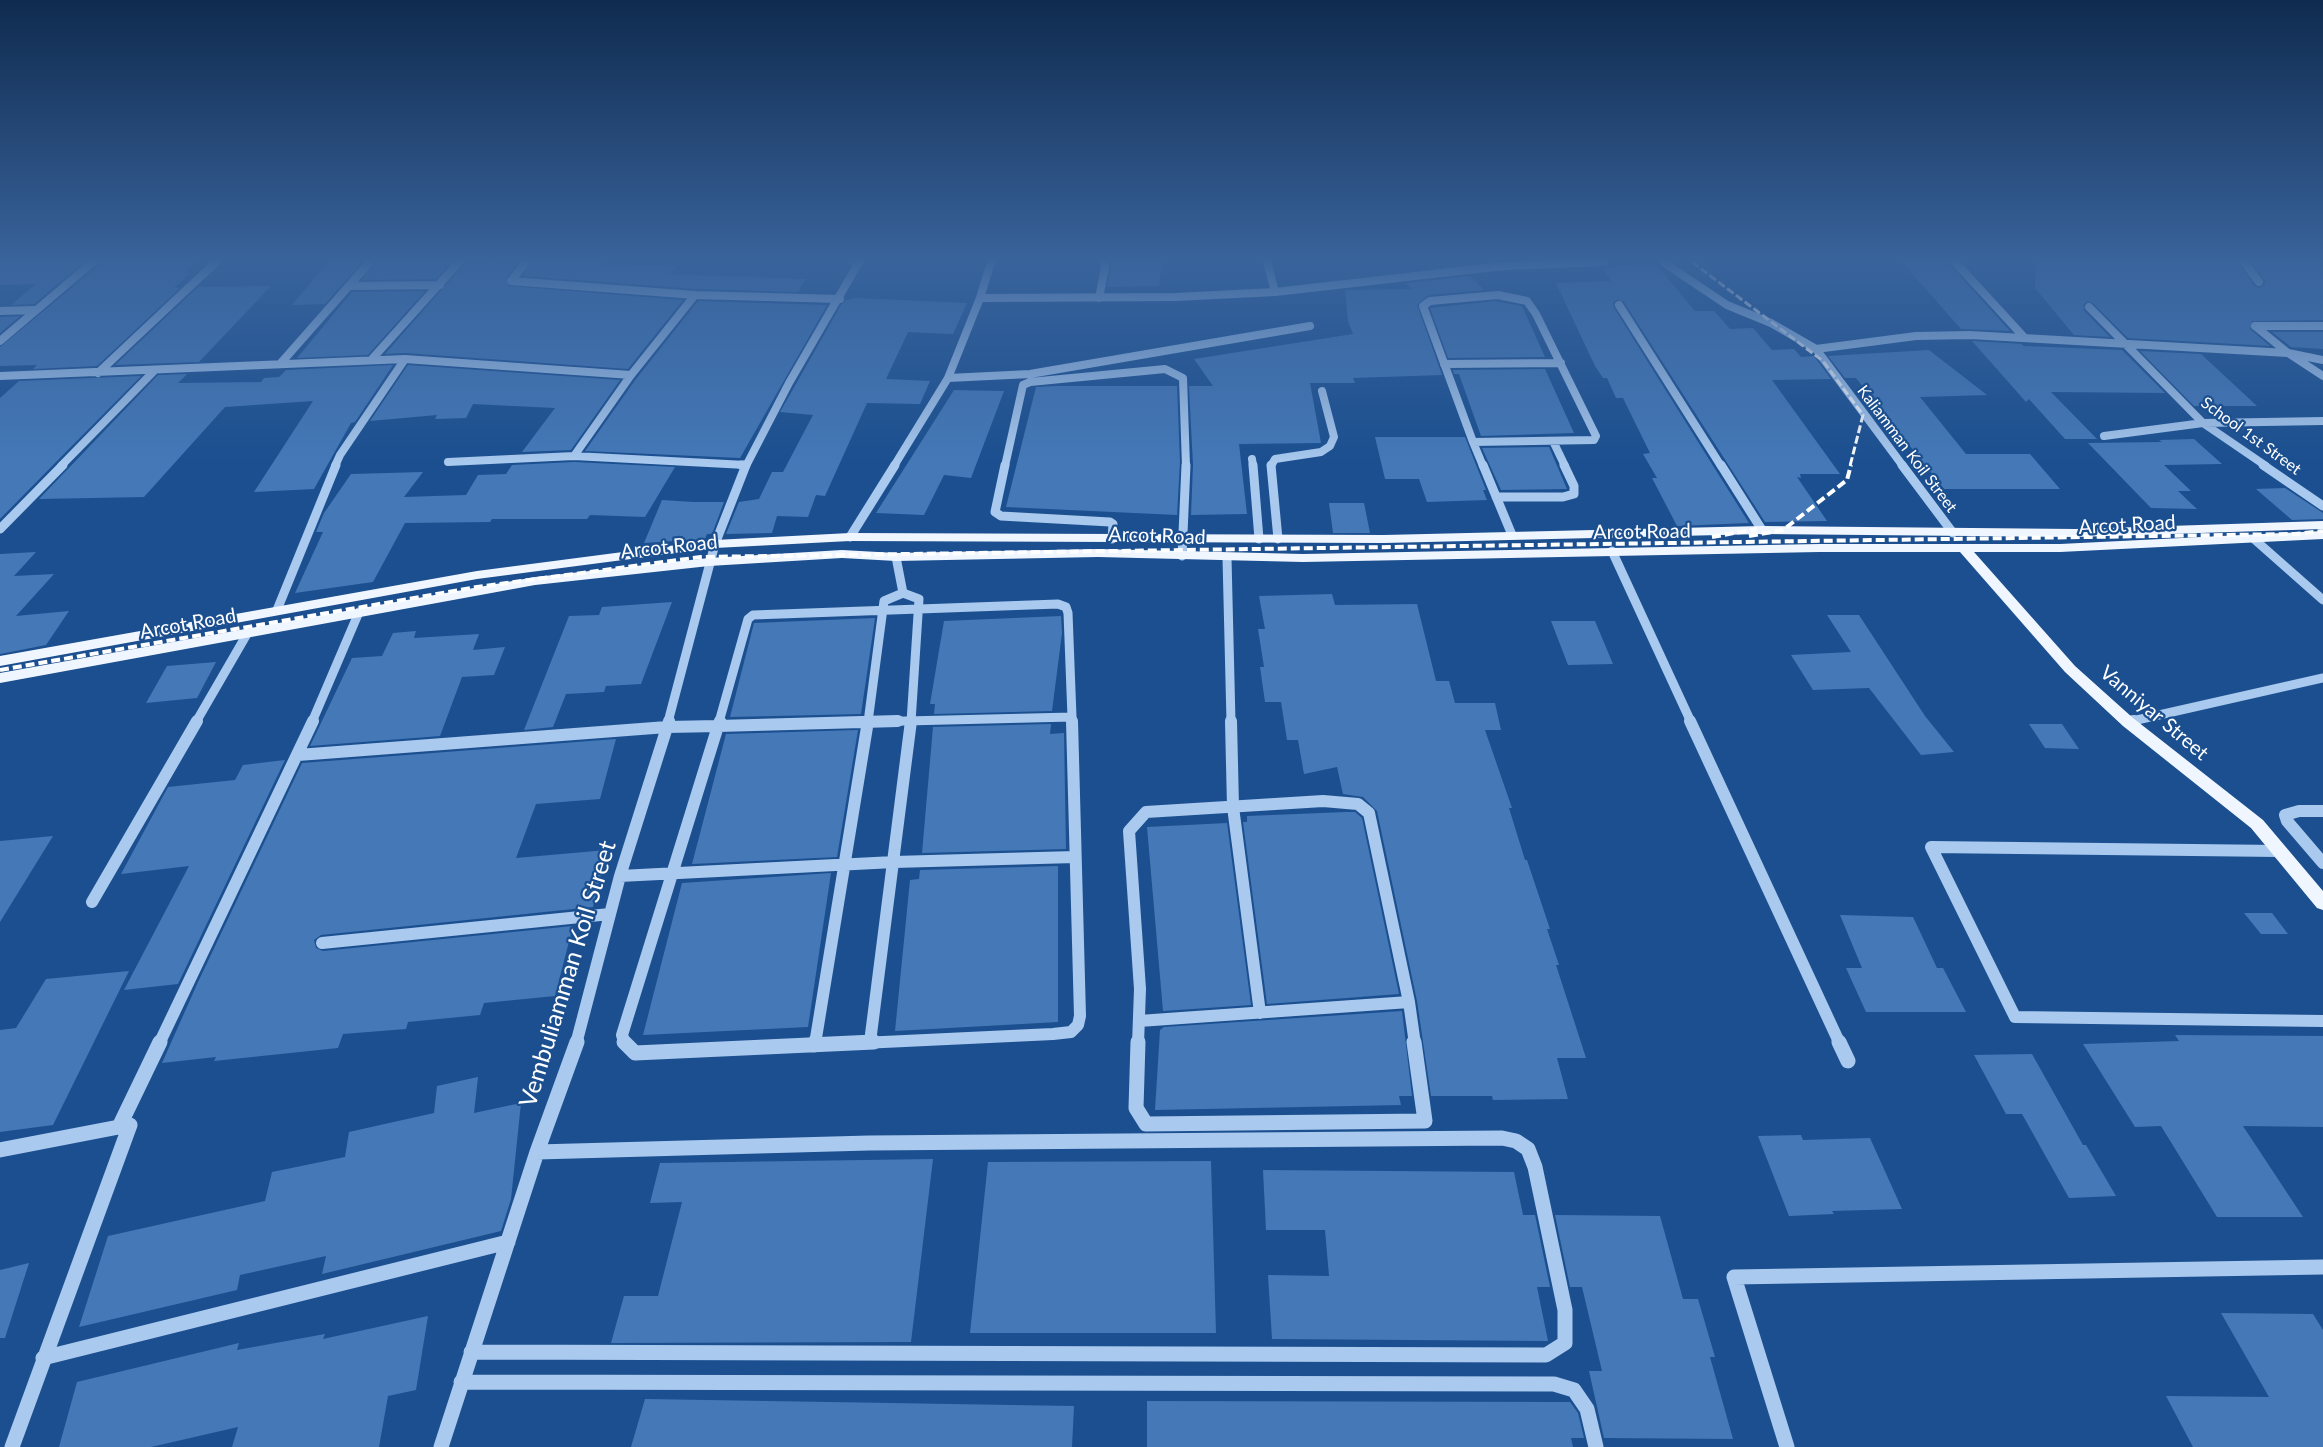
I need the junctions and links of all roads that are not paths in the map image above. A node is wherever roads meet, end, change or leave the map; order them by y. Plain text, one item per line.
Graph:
1 (13, 330) edge
2 (144, 330) edge
3 (310, 330) edge
4 (399, 330) edge
5 (667, 330) edge
6 (821, 330) edge
7 (967, 330) edge
8 (1289, 330) edge
9 (1431, 330) edge
10 (1543, 330) edge
11 (1635, 330) edge
12 (1782, 330) edge
13 (2017, 330) edge
14 (2110, 330) edge
15 (2260, 330) edge
16 (2023, 336) junction
17 (0, 341) edge
18 (2123, 344) junction
19 (1816, 349) junction
20 (2288, 353) junction
21 (372, 359) junction
22 (405, 359) junction
23 (2323, 360) edge
24 (1561, 363) junction
25 (280, 364) junction
26 (1444, 364) junction
27 (155, 370) junction
28 (98, 373) junction
29 (631, 375) junction
30 (0, 376) edge
31 (2323, 376) edge
32 (948, 378) junction
33 (1322, 391) dead end
34 (2323, 421) edge
35 (2203, 423) junction
36 (2104, 436) dead end
37 (1554, 441) junction
38 (1473, 442) junction
39 (574, 456) junction
40 (1252, 459) dead end
41 (448, 462) dead end
42 (746, 465) junction
43 (1496, 497) junction
44 (2323, 506) edge
45 (2323, 525) edge
46 (0, 530) edge
47 (1762, 530) junction
48 (2163, 530) junction
49 (1953, 533) junction
50 (1512, 535) junction
51 (2323, 535) edge
52 (849, 537) junction
53 (1112, 538) junction
54 (1181, 539) junction
55 (1259, 539) junction
56 (1278, 539) junction
57 (2254, 539) junction
58 (2177, 543) junction
59 (715, 544) junction
60 (1964, 549) junction
61 (1611, 551) junction
62 (1182, 556) junction
63 (896, 557) junction
64 (1227, 558) junction
65 (709, 562) junction
66 (903, 593) junction
67 (2323, 600) edge
68 (920, 609) junction
69 (277, 610) junction
70 (882, 610) junction
71 (359, 612) junction
72 (247, 634) junction
73 (0, 661) edge
74 (0, 678) edge
75 (2323, 678) edge
76 (1072, 717) junction
77 (911, 720) junction
78 (868, 722) junction
79 (2128, 722) junction
80 (718, 726) junction
81 (667, 727) junction
82 (298, 755) junction
83 (1233, 807) junction
84 (2323, 811) edge
85 (2279, 851) junction
86 (1075, 857) junction
87 (894, 862) junction
88 (2323, 863) edge
89 (844, 864) junction
90 (672, 873) junction
91 (620, 876) junction
92 (92, 902) dead end
93 (2323, 903) edge
94 (610, 914) junction
95 (322, 943) dead end
96 (1409, 1002) junction
97 (1260, 1013) junction
98 (1139, 1021) junction
99 (2323, 1021) edge
100 (870, 1042) junction
101 (815, 1045) junction
102 (1848, 1061) dead end
103 (119, 1127) junction
104 (0, 1150) edge
105 (537, 1152) junction
106 (508, 1242) junction
107 (2323, 1267) edge
108 (471, 1352) junction
109 (43, 1358) junction
110 (461, 1382) junction
111 (12, 1447) edge
112 (441, 1447) edge
113 (1596, 1447) edge
114 (1787, 1447) edge

1 - 17 street
2 - 28 street
3 - 25 street
4 - 21 street
5 - 29 street
6 - 42 street, Vembuliamman Koil Street
7 - 32 street
8 - 32 street
9 - 26 street
10 - 24 street
11 - 47 street
12 - 19 street, Kaliamman Koil Street
13 - 16 street
14 - 18 street, School 1st Street
15 - 20 street
16 - 18 street
16 - 19 street
18 - 20 street
18 - 35 street, School 1st Street
19 - 49 street, Kaliamman Koil Street
20 - 23 street
20 - 31 street
21 - 22 street
21 - 25 street
22 - 29 street
22 - 69 street
24 - 26 street
24 - 37 street
25 - 27 street
26 - 38 street
27 - 28 street
27 - 46 street
28 - 30 street
29 - 39 street
32 - 52 street
33 - 56 street
34 - 35 street
35 - 36 street
35 - 44 street, School 1st Street
37 - 38 street
37 - 43 street
38 - 43 street
39 - 41 street
39 - 42 street
40 - 55 street
42 - 59 street, Vembuliamman Koil Street
43 - 50 street
45 - 48 main road, Arcot Road
47 - 49 main road, Arcot Road
47 - 50 main road, Arcot Road
48 - 49 main road, Arcot Road
48 - 58 main road
50 - 56 main road, Arcot Road
51 - 57 main road, Arcot Road
52 - 53 main road, Arcot Road
52 - 59 main road, Arcot Road
53 - 54 main road, Arcot Road
53 - 54 street
54 - 55 main road, Arcot Road
54 - 62 street
55 - 56 main road, Arcot Road
57 - 58 main road, Arcot Road
57 - 67 street
58 - 60 main road, Arcot Road
59 - 65 street, Vembuliamman Koil Street
59 - 69 main road, Arcot Road
60 - 61 main road, Arcot Road
60 - 79 main road, Vanniyar Street
61 - 64 main road, Arcot Road
61 - 102 street
62 - 63 main road, Arcot Road
62 - 64 main road, Arcot Road
63 - 65 main road, Arcot Road
63 - 66 street
64 - 83 street
65 - 71 main road, Arcot Road
65 - 81 street, Vembuliamman Koil Street
66 - 68 street
66 - 70 street
68 - 70 street
68 - 76 street
68 - 77 street
69 - 73 main road, Arcot Road
70 - 78 street
70 - 80 street
71 - 72 main road, Arcot Road
71 - 82 street
72 - 74 main road, Arcot Road
72 - 92 street
75 - 79 street
76 - 77 street
76 - 86 street
77 - 78 street
77 - 87 street
78 - 80 street
78 - 89 street
79 - 85 main road, Vanniyar Street
80 - 81 street
80 - 90 street
81 - 82 street
81 - 91 street, Vembuliamman Koil Street
82 - 103 street
83 - 96 street
83 - 97 street
83 - 98 street
84 - 88 street
85 - 93 main road, Vanniyar Street
85 - 99 street
86 - 87 street
86 - 100 street
87 - 89 street
87 - 100 street
89 - 90 street
89 - 101 street
90 - 91 street
90 - 101 street
91 - 94 street, Vembuliamman Koil Street
94 - 95 street
94 - 105 street, Vembuliamman Koil Street
96 - 97 street
96 - 98 street
97 - 98 street
100 - 101 street
103 - 104 street
103 - 109 street
105 - 106 street, Vembuliamman Koil Street
105 - 108 street
106 - 108 street, Vembuliamman Koil Street
106 - 109 street
107 - 114 street
108 - 110 street, Vembuliamman Koil Street
109 - 111 street
110 - 112 street, Vembuliamman Koil Street
110 - 113 street

